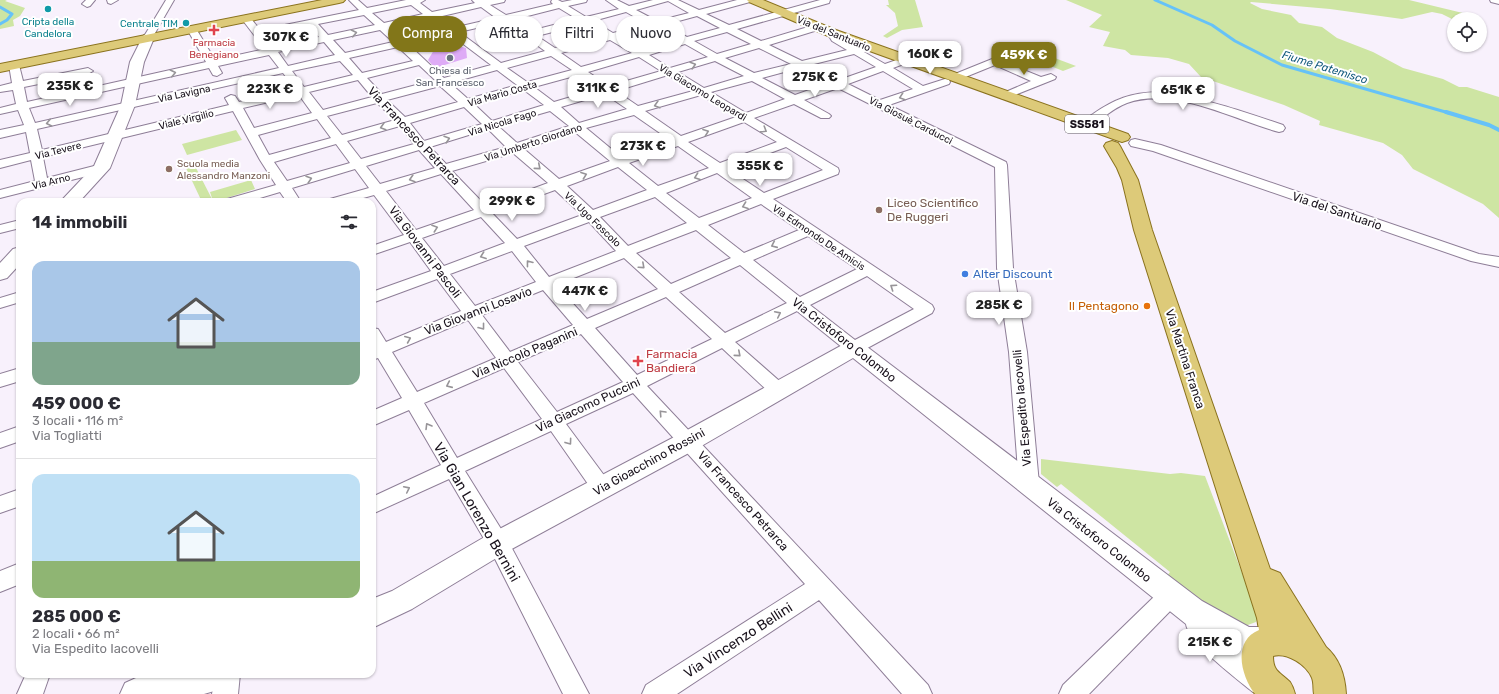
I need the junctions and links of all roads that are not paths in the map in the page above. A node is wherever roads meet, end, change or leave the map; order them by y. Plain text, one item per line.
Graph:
1 (170, 0) edge
2 (339, 0) edge
3 (353, 0) edge
4 (501, 0) edge
5 (583, 0) edge
6 (610, 0) edge
7 (664, 0) edge
8 (671, 0) edge
9 (747, 0) edge
10 (753, 0) edge
11 (1494, 0) edge
12 (414, 1) edge
13 (824, 1) edge
14 (1499, 1) edge
15 (479, 2) edge
16 (556, 3) edge
17 (627, 9) junction
18 (290, 10) junction
19 (367, 11) junction
20 (699, 13) junction
21 (785, 13) junction
22 (430, 16) joint
23 (500, 16) edge
24 (515, 16) edge
25 (578, 16) edge
26 (600, 16) edge
27 (640, 16) edge
28 (685, 17) edge
29 (246, 18) junction
30 (308, 24) junction
31 (388, 25) edge
32 (384, 26) junction
33 (475, 26) edge
34 (818, 27) junction
35 (467, 28) edge
36 (728, 28) junction
37 (192, 29) junction
38 (388, 30) edge
39 (608, 33) edge
40 (832, 33) junction
41 (257, 34) junction
42 (616, 35) edge
43 (613, 36) junction
44 (608, 37) edge
45 (148, 38) junction
46 (326, 39) junction
47 (686, 40) junction
48 (467, 44) edge
49 (760, 45) junction
50 (388, 46) edge
51 (870, 47) junction
52 (1010, 50) dead end
53 (270, 51) junction
54 (855, 51) junction
55 (80, 52) junction
56 (410, 52) edge
57 (510, 52) edge
58 (554, 52) joint
59 (641, 54) junction
60 (342, 57) junction
61 (717, 58) junction
62 (905, 60) junction
63 (523, 61) junction
64 (420, 62) junction
65 (996, 62) junction
66 (212, 64) junction
67 (14, 65) junction
68 (800, 65) junction
69 (500, 67) junction
70 (0, 68) edge
71 (884, 68) junction
72 (285, 70) junction
73 (88, 71) junction
74 (581, 71) junction
75 (669, 72) junction
76 (360, 76) junction
77 (1051, 76) dead end
78 (753, 78) junction
79 (950, 80) junction
80 (135, 81) junction
81 (1040, 81) junction
82 (442, 82) junction
83 (223, 84) junction
84 (840, 84) junction
85 (19, 86) junction
86 (524, 87) junction
87 (0, 89) edge
88 (95, 90) junction
89 (300, 90) junction
90 (608, 90) junction
91 (923, 90) junction
92 (702, 92) junction
93 (1005, 96) junction
94 (380, 99) junction
95 (795, 100) junction
96 (468, 103) junction
97 (880, 104) junction
98 (128, 105) junction
99 (22, 106) junction
100 (236, 106) junction
101 (553, 107) junction
102 (638, 110) junction
103 (0, 111) edge
104 (1051, 112) junction
105 (319, 114) junction
106 (825, 116) dead end
107 (745, 118) junction
108 (402, 121) junction
109 (1086, 124) junction
110 (491, 125) junction
111 (31, 127) junction
112 (578, 127) junction
113 (1279, 128) dead end
114 (251, 133) junction
115 (0, 134) edge
116 (116, 136) junction
117 (340, 139) junction
118 (682, 141) junction
119 (786, 143) junction
120 (422, 146) junction
121 (1124, 147) junction
122 (515, 148) junction
123 (36, 155) junction
124 (266, 160) junction
125 (619, 162) junction
126 (0, 164) edge
127 (357, 164) junction
128 (1001, 165) joint
129 (102, 168) junction
130 (444, 169) junction
131 (719, 169) junction
132 (833, 171) joint
133 (42, 184) junction
134 (558, 184) junction
135 (284, 186) junction
136 (378, 189) junction
137 (657, 191) junction
138 (0, 194) edge
139 (73, 198) edge
140 (245, 198) edge
141 (292, 198) edge
142 (348, 198) edge
143 (764, 199) junction
144 (484, 211) junction
145 (591, 216) junction
146 (696, 224) junction
147 (16, 225) edge
148 (0, 229) edge
149 (810, 230) junction
150 (412, 236) junction
151 (515, 245) junction
152 (376, 250) edge
153 (626, 252) junction
154 (742, 259) junction
155 (1499, 262) edge
156 (867, 270) junction
157 (440, 272) junction
158 (546, 284) junction
159 (669, 291) junction
160 (376, 296) edge
161 (16, 298) edge
162 (0, 303) edge
163 (798, 304) junction
164 (926, 309) joint
165 (471, 313) junction
166 (585, 327) junction
167 (722, 341) junction
168 (854, 348) junction
169 (377, 352) edge
170 (506, 359) junction
171 (16, 375) edge
172 (0, 381) edge
173 (635, 384) junction
174 (778, 390) junction
175 (413, 401) junction
176 (376, 417) edge
177 (554, 421) junction
178 (16, 435) edge
179 (0, 441) edge
180 (689, 441) junction
181 (452, 467) junction
182 (1029, 484) junction
183 (602, 488) junction
184 (16, 498) edge
185 (376, 504) edge
186 (0, 505) edge
187 (498, 543) junction
188 (1250, 549) junction
189 (16, 575) edge
190 (0, 582) edge
191 (820, 586) junction
192 (1181, 603) junction
193 (376, 612) edge
194 (1271, 641) junction
195 (36, 678) edge
196 (206, 678) edge
197 (227, 678) edge
198 (1330, 680) edge
199 (1272, 687) edge
200 (30, 694) edge
201 (136, 694) edge
202 (225, 694) edge
203 (576, 694) edge
204 (655, 694) edge
205 (919, 694) edge
206 (1072, 694) edge

1 - 45 street
2 - 18 main road
3 - 19 street, Via Ugo Foscolo
4 - 15 street
5 - 16 street, Via Lavigna
6 - 17 street
7 - 17 street
8 - 20 street, Via Giosuè Carducci
9 - 20 street
10 - 21 main road, Via del Santuario / SS581
11 - 14 street
12 - 19 street
12 - 22 street, Via Cristoforo Colombo
13 - 21 street, Via Mario Costa
15 - 22 street
15 - 23 street, Via Edmondo De Amicis
16 - 24 street, Via Lavigna
16 - 25 street, Via Giacomo Leopardi
17 - 26 street
17 - 27 street
18 - 29 main road
18 - 30 street, Via Francesco Petrarca
19 - 30 street
19 - 32 street, Via Ugo Foscolo
20 - 28 street
20 - 36 street, Via Giosuè Carducci
21 - 34 main road, Via del Santuario / SS581
21 - 36 street, Via Mario Costa
29 - 37 main road
29 - 41 street, Via Giovanni Pascoli
30 - 41 street
30 - 46 street, Via Francesco Petrarca
31 - 32 street
32 - 38 street, Via Ugo Foscolo
46 -> 32 street
33 - 35 street, Via Lavigna
34 - 40 main road, Via del Santuario / SS581
34 - 49 street, Via Nicola Fago
36 - 47 street, Via Mario Costa
36 - 49 street, Via Giosuè Carducci
37 - 45 main road
37 - 66 street
39 - 43 street, Via Giacomo Leopardi
40 - 51 main road, Via del Santuario / SS581
40 - 54 street
41 - 53 street, Via Giovanni Pascoli
42 - 43 street
43 - 44 street
43 - 59 street, Via Giacomo Leopardi
45 - 55 main road
45 - 80 street
46 - 53 street
46 - 60 street, Via Francesco Petrarca
47 - 59 street, Via Mario Costa
47 - 61 street
48 - 69 street, Via Cristoforo Colombo
49 - 61 street, Via Nicola Fago
49 - 68 street, Via Giosuè Carducci
50 - 60 street, Via Lavigna
51 - 54 street, Via Umberto Giordano
51 - 62 main road, Via del Santuario / SS581
52 - 65 street
53 - 66 street
53 - 72 street, Via Giovanni Pascoli
54 - 68 street, Via Umberto Giordano
54 - 71 street
55 - 67 main road
55 - 73 street
56 - 64 street, Via Ugo Foscolo
57 - 63 street
58 - 63 street
58 - 74 street, Via Edmondo De Amicis
59 - 74 street, Via Mario Costa
59 - 75 street, Via Giacomo Leopardi
60 - 72 street, Via Lavigna
60 - 76 street, Via Francesco Petrarca
75 -> 61 street, Via Nicola Fago
61 - 78 street
62 - 71 street
62 - 79 main road, Via del Santuario / SS581
63 - 69 street
64 - 76 street, Viale Virgilio
64 - 82 street, Via Ugo Foscolo
65 - 79 street
65 - 81 street
80 -> 66 street
66 - 83 street
67 - 70 main road
67 - 85 street
68 - 78 street, Via Umberto Giordano
68 - 84 street, Via Giosuè Carducci
69 - 82 street
69 - 86 street, Via Cristoforo Colombo
71 - 84 street
71 - 91 street
72 - 83 street, Via Lavigna
72 - 89 street, Via Giovanni Pascoli
73 - 85 street
73 - 88 street
74 - 86 street, Via Mario Costa
74 - 90 street, Via Edmondo De Amicis
75 - 90 street, Via Nicola Fago
75 - 92 street, Via Giacomo Leopardi
76 - 89 street, Viale Virgilio
76 - 94 street, Via Francesco Petrarca
77 - 81 street
78 - 92 street, Via Umberto Giordano
78 - 95 street
79 - 91 street
79 - 93 main road, Via del Santuario / SS581
80 - 88 street
80 - 98 street
81 - 93 street
82 - 94 street
82 - 96 street, Via Ugo Foscolo
83 - 98 street, Via Lavigna
83 - 100 street
84 - 95 street
84 - 97 street, Via Giosuè Carducci
85 - 87 street
85 - 99 street
86 - 96 street, Via Mario Costa
86 - 101 street, Via Cristoforo Colombo
88 - 99 street
89 - 100 street, Viale Virgilio
89 - 105 street, Via Giovanni Pascoli
90 - 101 street, Via Nicola Fago
90 - 102 street, Via Edmondo De Amicis
91 -> 97 street
92 -> 102 street, Via Umberto Giordano
92 - 107 street, Via Giacomo Leopardi
93 - 104 main road, Via del Santuario / SS581
94 - 105 street
94 - 108 street, Via Francesco Petrarca
95 - 106 street
95 - 107 street
96 - 108 street, Via Mario Costa
96 - 110 street, Via Ugo Foscolo
97 - 128 street, Via Giosuè Carducci
98 -> 111 street, Via Lavigna
98 - 116 street
99 - 103 street
99 - 111 street
100 - 114 street
100 - 116 street, Viale Virgilio
101 - 110 street, Via Nicola Fago
101 - 112 street, Via Cristoforo Colombo
102 - 112 street, Via Umberto Giordano
102 - 118 street, Via Edmondo De Amicis
104 - 109 main road, Via del Santuario / SS581
104 - 121 main road, Via del Santuario / SS581
105 - 114 street
105 - 117 street, Via Giovanni Pascoli
118 -> 107 street
107 -> 119 street, Via Giacomo Leopardi
108 -> 117 street, Via Mario Costa
108 - 120 street, Via Francesco Petrarca
109 - 113 street
109 - 121 main road, Via del Santuario / SS581
120 -> 110 street, Via Nicola Fago
110 - 122 street, Via Ugo Foscolo
111 - 115 street, Via Lavigna
111 - 123 street
112 - 122 street, Via Umberto Giordano
112 - 125 street, Via Cristoforo Colombo
114 - 124 street
116 - 123 street, Via Tevere
116 - 129 street
117 - 124 street, Via Mario Costa
117 - 127 street, Via Giovanni Pascoli
118 - 125 street
118 - 131 street, Via Edmondo De Amicis
119 - 131 street
119 - 132 street, Via Giacomo Leopardi
120 - 127 street, Via Nicola Fago
120 - 130 street, Via Francesco Petrarca
121 - 155 street, Via del Santuario
121 - 188 main road, Via Martina Franca
122 - 130 street, Via Umberto Giordano
122 -> 134 street, Via Ugo Foscolo
123 - 126 street, Via Tevere
123 - 133 street
124 - 135 street
134 -> 125 street
125 - 137 street, Via Cristoforo Colombo
135 -> 127 street, Via Nicola Fago
127 - 136 street, Via Giovanni Pascoli
128 - 182 street, Via Espedito Iacovelli
129 - 133 street, Via Arno
129 - 139 street
130 -> 136 street, Via Umberto Giordano
130 - 144 street, Via Francesco Petrarca
131 -> 137 street
131 - 143 street, Via Edmondo De Amicis
132 - 143 street, Via Giovanni Losavio
133 - 138 street, Via Arno
134 - 144 street
134 - 145 street, Via Ugo Foscolo
135 - 140 street, Via Nicola Fago
135 - 141 street
136 - 142 street, Via Umberto Giordano
136 - 150 street, Via Giovanni Pascoli
137 - 145 street
137 - 146 street, Via Cristoforo Colombo
143 -> 146 street, Via Giovanni Losavio
143 - 149 street, Via Edmondo De Amicis
150 -> 144 street
144 - 151 street, Via Francesco Petrarca
145 - 151 street
145 - 153 street, Via Ugo Foscolo
146 - 153 street, Via Giovanni Losavio
146 - 154 street, Via Cristoforo Colombo
147 - 148 street
149 -> 154 street, Via Niccolò Paganini
149 - 156 street, Via Edmondo De Amicis
150 - 152 street
150 - 157 street, Via Giovanni Pascoli
151 -> 157 street
158 -> 151 street, Via Francesco Petrarca
153 - 158 street, Via Giovanni Losavio
153 -> 159 street, Via Ugo Foscolo
154 - 159 street, Via Niccolò Paganini
154 - 163 street, Via Cristoforo Colombo
156 - 163 street, Via Giacomo Puccini
164 -> 156 street, Via Edmondo De Amicis
157 - 160 street
157 - 165 street, Via Giovanni Pascoli
158 - 165 street, Via Giovanni Losavio
158 - 166 street, Via Francesco Petrarca
159 - 166 street, Via Niccolò Paganini
159 - 167 street, Via Ugo Foscolo
161 - 162 street
167 -> 163 street, Via Giacomo Puccini
163 - 168 street, Via Cristoforo Colombo
164 - 168 street, Via Gioacchino Rossini
169 -> 165 street, Via Giovanni Losavio
165 -> 170 street, Via Giovanni Pascoli
166 - 170 street, Via Niccolò Paganini
166 - 173 street, Via Francesco Petrarca
167 - 173 street, Via Giacomo Puccini
167 -> 174 street, Via Ugo Foscolo
168 - 174 street, Via Gioacchino Rossini
168 - 182 street, Via Cristoforo Colombo
169 - 175 street, Via Gian Lorenzo Bernini
170 -> 175 street, Via Niccolò Paganini
170 - 177 street, Via Giovanni Pascoli
171 - 172 street
173 - 177 street, Via Giacomo Puccini
180 -> 173 street, Via Francesco Petrarca
174 - 180 street, Via Gioacchino Rossini
175 - 176 street, Via Niccolò Paganini
181 -> 175 street, Via Gian Lorenzo Bernini
177 - 181 street, Via Giacomo Puccini
177 -> 183 street, Via Giovanni Pascoli
178 - 179 street
180 - 183 street, Via Gioacchino Rossini
180 - 191 street, Via Francesco Petrarca
185 -> 181 street, Via Giacomo Puccini
181 - 187 street, Via Gian Lorenzo Bernini
182 - 192 street, Via Cristoforo Colombo
183 - 187 street, Via Gioacchino Rossini
184 - 186 street
187 - 193 street, Via Gioacchino Rossini
187 - 203 street, Via Gian Lorenzo Bernini
188 - 194 main road, Via Martina Franca
188 - 198 main road, Via Martina Franca
189 - 190 street
191 - 204 street, Via Vincenzo Bellini
191 - 205 street, Via Francesco Petrarca
192 - 194 street, Via Cristoforo Colombo
192 - 199 street, Via Cristoforo Colombo
192 - 206 street
194 - 198 main road
194 - 199 main road
195 - 200 street
196 - 201 street
197 - 202 street

